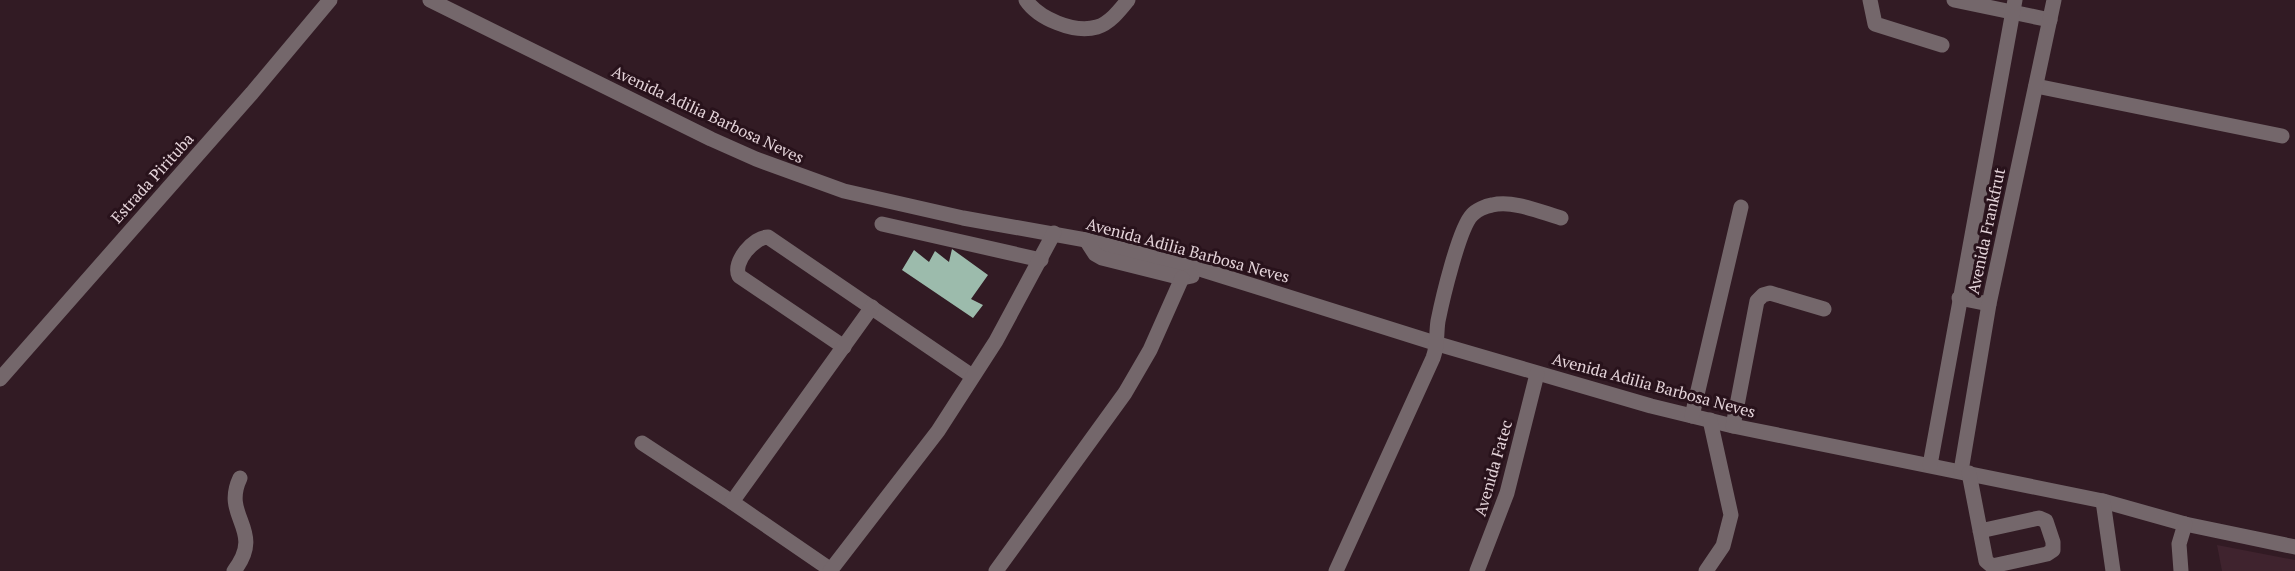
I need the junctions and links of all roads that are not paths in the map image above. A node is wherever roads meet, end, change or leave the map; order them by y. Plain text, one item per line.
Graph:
1 (330, 0) edge
2 (430, 0) edge
3 (1026, 0) edge
4 (1128, 0) edge
5 (1870, 0) edge
6 (1954, 0) edge
7 (2054, 0) edge
8 (2014, 7) edge
9 (2050, 20) junction
10 (1942, 45) dead end
11 (2036, 86) junction
12 (2282, 136) dead end
13 (1741, 207) dead end
14 (1561, 218) dead end
15 (882, 224) dead end
16 (1054, 233) junction
17 (1086, 240) junction
18 (1041, 260) junction
19 (1203, 270) junction
20 (1182, 278) junction
21 (1959, 298) junction
22 (1989, 304) junction
23 (872, 307) junction
24 (1824, 309) dead end
25 (1438, 344) junction
26 (844, 347) junction
27 (1537, 374) junction
28 (972, 376) junction
29 (0, 379) edge
30 (1692, 416) junction
31 (1710, 420) junction
32 (1733, 426) junction
33 (642, 443) dead end
34 (1930, 465) junction
35 (1965, 472) junction
36 (240, 478) dead end
37 (2103, 501) junction
38 (732, 502) junction
39 (2185, 524) junction
40 (1980, 531) junction
41 (2295, 547) edge
42 (830, 570) edge
43 (234, 571) edge
44 (996, 571) edge
45 (1336, 571) edge
46 (1477, 571) edge
47 (1706, 571) edge
48 (2113, 571) edge
49 (2181, 571) edge

1 - 29 street, Estrada Pirituba
2 - 16 street, Avenida Adilia Barbosa Neves
3 - 4 street
5 - 10 street
6 - 8 street
7 - 9 street, Avenida Frankfrut
8 - 9 street
8 - 21 street, Avenida Frankfrut
9 - 11 street, Avenida Frankfrut
11 - 12 street
11 - 22 street, Avenida Frankfrut
13 - 30 street
14 - 25 street
15 - 18 street
16 - 17 street, Avenida Adilia Barbosa Neves
16 - 18 street
17 - 19 street, Avenida Adilia Barbosa Neves
17 - 20 street
18 - 28 street
19 - 20 street
19 - 25 street, Avenida Adilia Barbosa Neves
20 - 44 street
21 - 22 street
21 - 34 street, Avenida Frankfrut
22 - 35 street, Avenida Frankfrut
23 - 26 street
23 - 26 street
23 - 28 street
24 - 32 street
25 - 27 street, Avenida Adilia Barbosa Neves
25 - 45 street
26 - 38 street
27 - 30 street, Avenida Adilia Barbosa Neves
27 - 46 street, Avenida Fatec
28 - 42 street
30 - 31 street, Avenida Adilia Barbosa Neves
31 - 32 street, Avenida Adilia Barbosa Neves
31 - 47 street
32 - 34 street, Avenida Adilia Barbosa Neves
33 - 38 street
34 - 35 street, Avenida Adilia Barbosa Neves
35 - 37 street, Avenida Adilia Barbosa Neves
35 - 40 street
36 - 43 street
37 - 39 street, Avenida Adilia Barbosa Neves
37 - 48 street
38 - 42 street
39 - 41 street, Avenida Adilia Barbosa Neves
39 - 49 street
40 - 40 street

